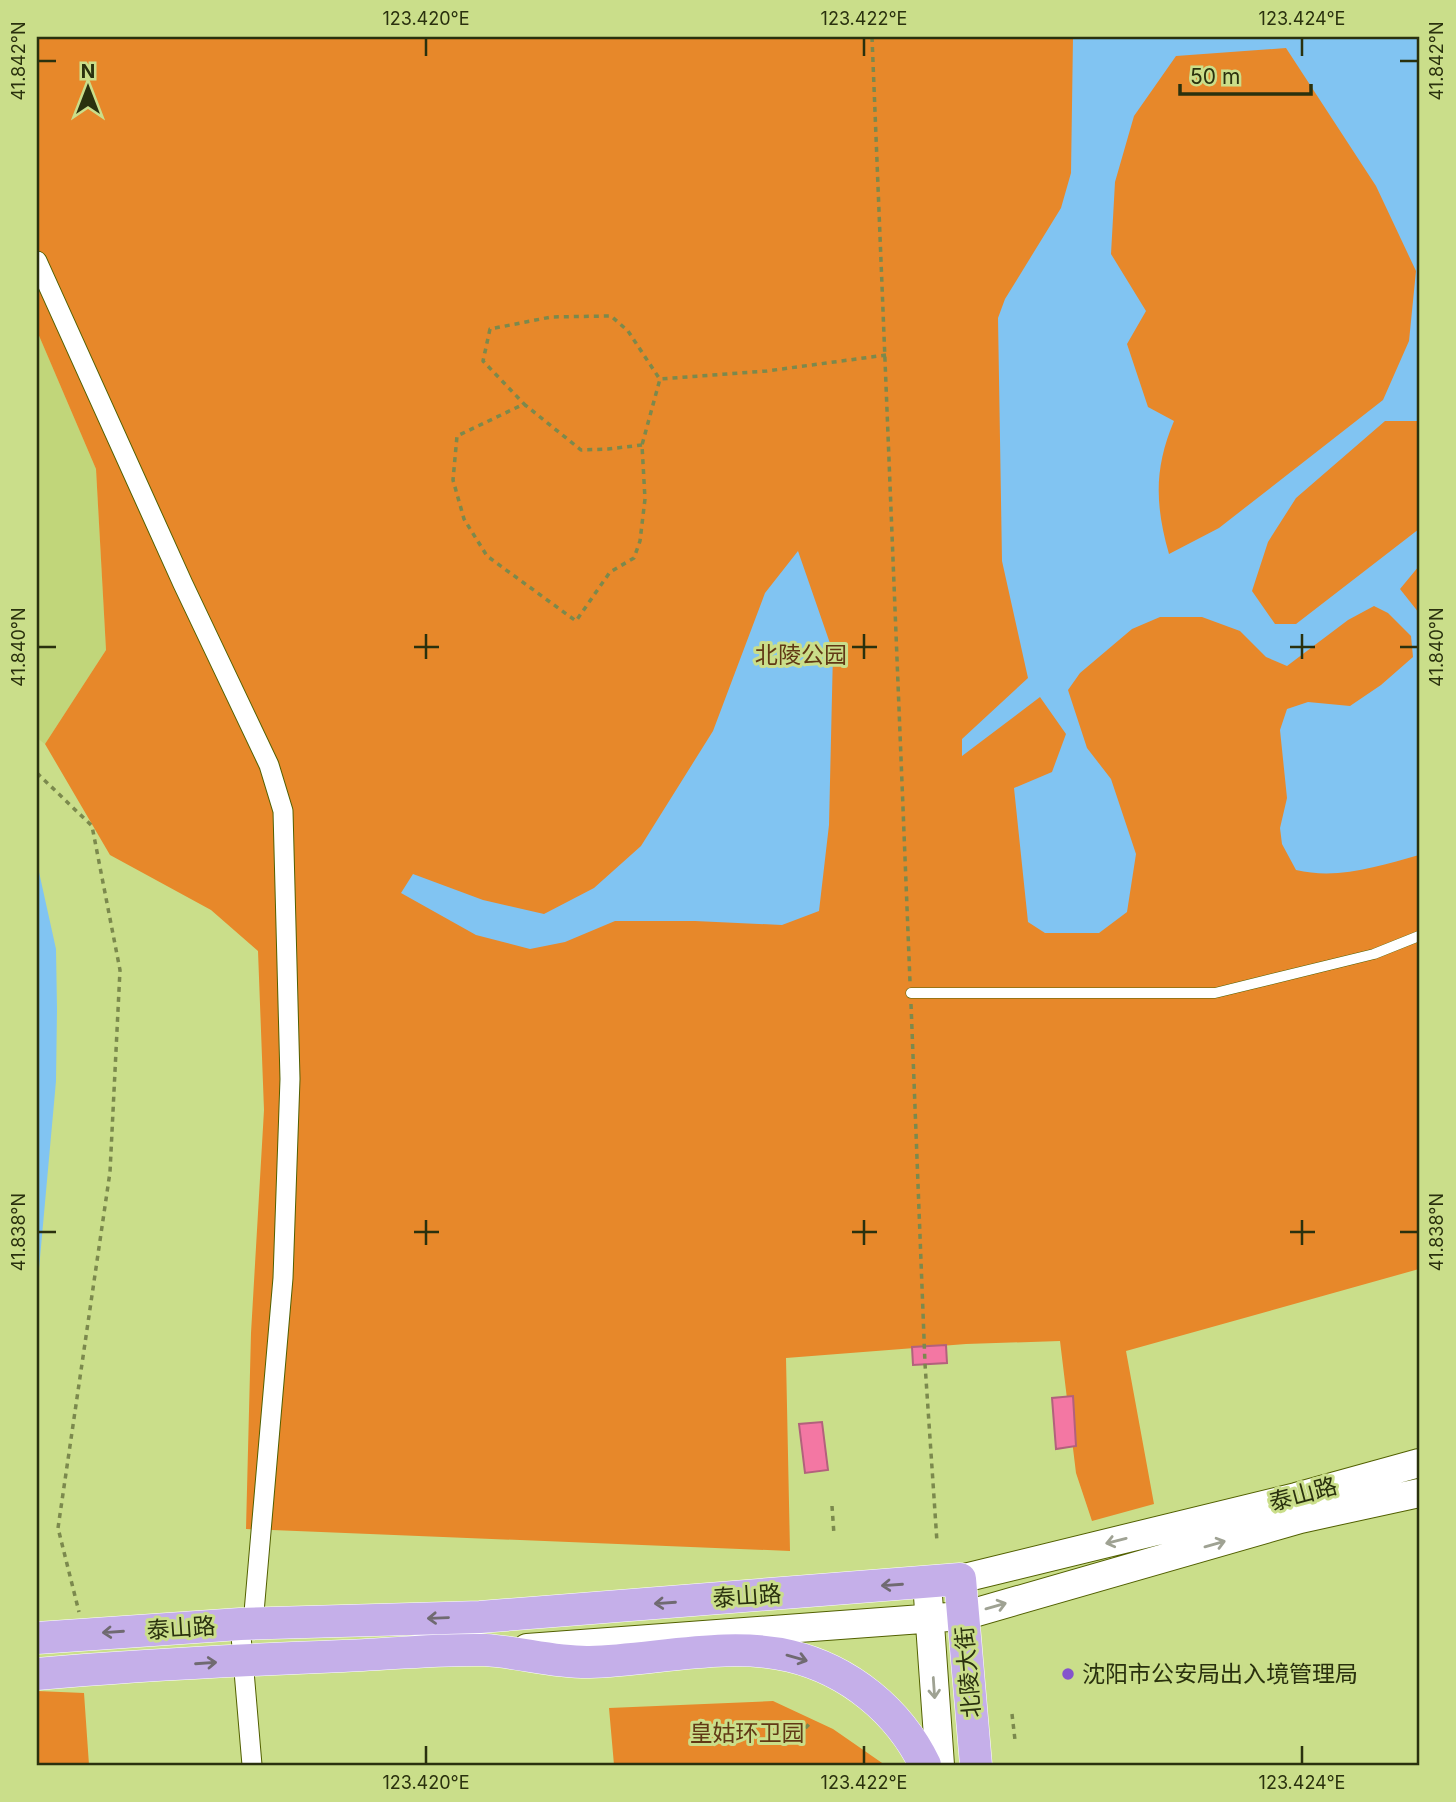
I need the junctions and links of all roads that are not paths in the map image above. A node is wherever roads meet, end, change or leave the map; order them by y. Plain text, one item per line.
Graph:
1 (37, 261) edge
2 (1419, 936) edge
3 (911, 993) road end
4 (1419, 1463) edge
5 (1419, 1493) edge
6 (960, 1579) junction
7 (927, 1582) junction
8 (963, 1616) junction
9 (930, 1620) junction
10 (247, 1624) junction
11 (61, 1636) edge
12 (485, 1650) junction
13 (244, 1660) junction
14 (51, 1673) edge
15 (252, 1765) edge
16 (925, 1765) edge
17 (940, 1765) edge
18 (976, 1765) edge

1 - 10 street
2 - 3 lane
4 -> 6 main road, 泰山路
8 -> 5 main road, 泰山路
6 - 7 main road, 泰山路
6 - 8 main road, 北陵大街
7 - 9 main road, 北陵大街
7 -> 10 main road, 泰山路
8 - 9 main road, 泰山路
8 - 18 main road, 北陵大街
9 - 12 main road, 泰山路
9 -> 17 main road, 北陵大街
10 -> 11 main road, 泰山路
10 - 13 street
12 - 13 main road, 泰山路
12 -> 16 main road
14 -> 13 main road, 泰山路
13 - 15 street

